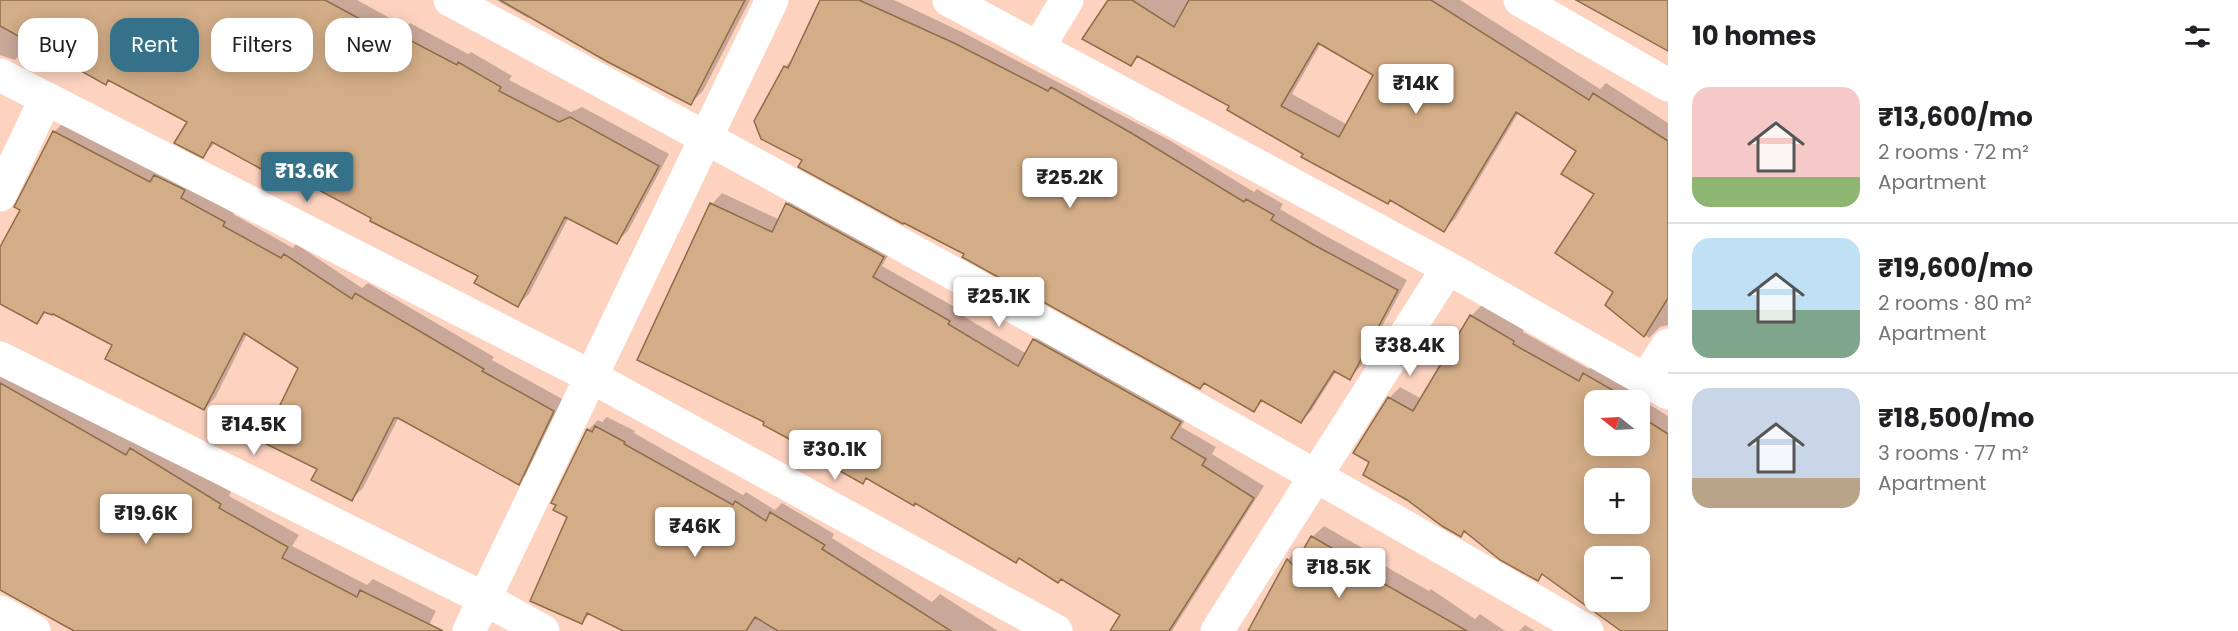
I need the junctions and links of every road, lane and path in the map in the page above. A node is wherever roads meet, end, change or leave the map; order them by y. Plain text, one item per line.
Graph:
1 (450, 0) edge
2 (772, 0) edge
3 (949, 0) edge
4 (1067, 0) edge
5 (1520, 0) edge
6 (1038, 48) junction
7 (0, 75) edge
8 (1668, 84) edge
9 (46, 98) junction
10 (706, 137) junction
11 (0, 195) edge
12 (1448, 268) junction
13 (1668, 345) edge
14 (0, 358) edge
15 (590, 376) junction
16 (1656, 387) edge
17 (1318, 476) junction
18 (484, 599) junction
19 (0, 612) edge
20 (34, 631) edge
21 (469, 631) edge
22 (543, 631) edge
23 (1056, 631) edge
24 (1217, 631) edge
25 (1587, 631) edge

1 - 10 street
2 - 10 street
3 - 6 street
4 - 6 street
5 - 8 street
6 - 12 street
7 - 9 street
9 - 11 street
9 - 15 street
10 - 15 street
10 - 17 street
12 - 16 street
12 - 17 street
13 - 16 street
14 - 18 street
15 - 18 street
15 - 23 street
17 - 24 street
17 - 25 street
18 - 21 street
18 - 22 street
19 - 20 street

